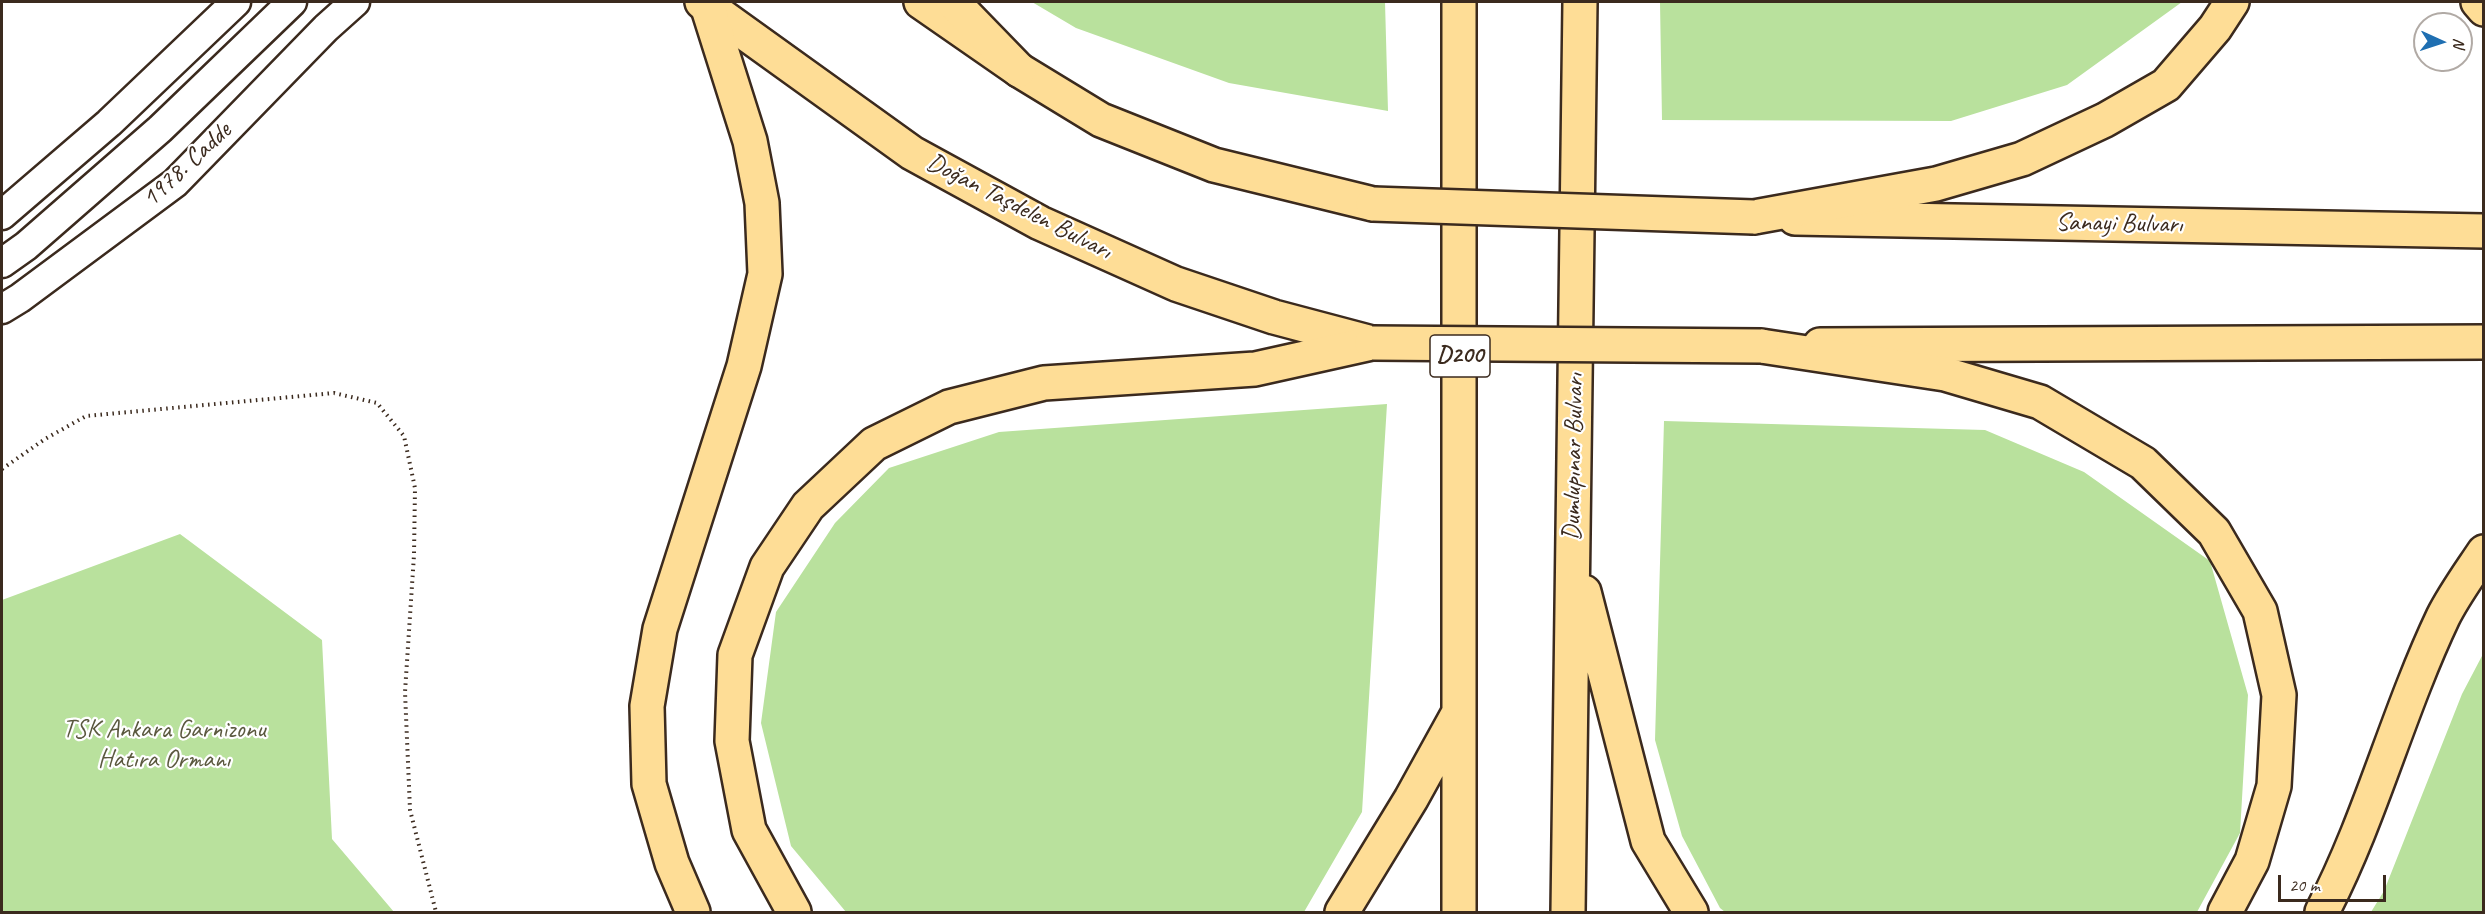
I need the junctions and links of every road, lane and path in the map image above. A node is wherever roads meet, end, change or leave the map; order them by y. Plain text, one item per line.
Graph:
1 (236, 2) edge
2 (292, 2) edge
3 (355, 2) edge
4 (921, 2) edge
5 (953, 2) edge
6 (1460, 2) edge
7 (1580, 2) edge
8 (2232, 2) edge
9 (2478, 2) edge
10 (705, 3) edge
11 (2484, 9) edge
12 (1019, 70) junction
13 (2, 215) edge
14 (1754, 217) junction
15 (2484, 231) edge
16 (2, 263) edge
17 (2, 309) edge
18 (2484, 342) edge
19 (1372, 343) junction
20 (1761, 346) junction
21 (2, 469) edge
22 (1573, 552) junction
23 (2484, 552) edge
24 (1460, 710) junction
25 (436, 912) edge
26 (693, 912) edge
27 (794, 912) edge
28 (1342, 912) edge
29 (1459, 912) edge
30 (1568, 912) edge
31 (1691, 912) edge
32 (2225, 912) edge
33 (2322, 912) edge

1 - 13 street
2 - 16 street, 1978. Cadde
3 - 17 street, 1978. Cadde
4 - 12 main road
5 - 12 main road
6 - 24 main road, D200
7 - 22 main road, Dumlupınar Bulvarı
8 - 14 main road
9 - 11 main road
10 - 19 main road, Doğan Taşdelen Bulvarı
10 - 26 main road
12 - 14 main road, bridge
14 - 15 main road, Sanayi Bulvarı
18 - 20 main road
19 - 20 main road, bridge
19 - 27 main road
20 - 32 main road
21 - 25 path
22 - 30 main road, Dumlupınar Bulvarı
22 - 31 main road
23 - 33 main road
24 - 28 main road
24 - 29 main road, D200

